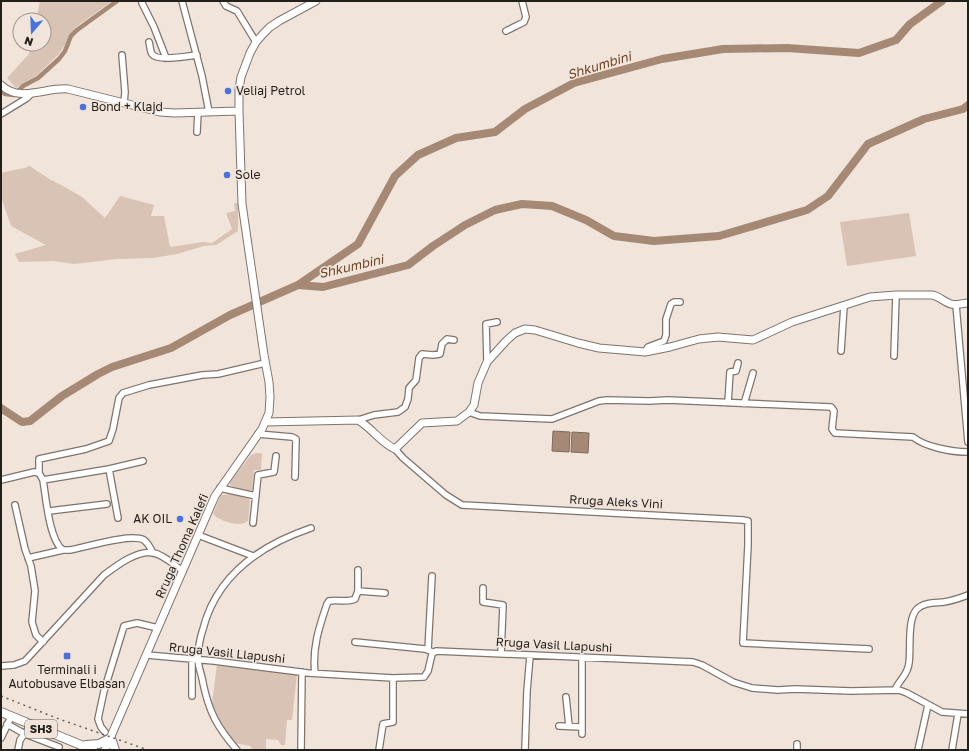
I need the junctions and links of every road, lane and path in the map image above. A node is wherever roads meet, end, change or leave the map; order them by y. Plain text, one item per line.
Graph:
1 (182, 1) edge
2 (223, 1) edge
3 (316, 1) edge
4 (522, 1) edge
5 (142, 3) dead end
6 (506, 31) dead end
7 (149, 42) dead end
8 (256, 42) junction
9 (122, 55) dead end
10 (197, 55) junction
11 (166, 58) junction
12 (1, 85) edge
13 (32, 93) junction
14 (124, 103) junction
15 (239, 111) junction
16 (198, 112) junction
17 (209, 112) junction
18 (1, 114) edge
19 (197, 132) dead end
20 (896, 294) junction
21 (680, 302) dead end
22 (968, 303) edge
23 (956, 305) junction
24 (844, 306) junction
25 (497, 322) dead end
26 (454, 340) dead end
27 (841, 351) dead end
28 (645, 352) junction
29 (894, 356) dead end
30 (265, 362) junction
31 (487, 362) junction
32 (738, 363) dead end
33 (753, 373) dead end
34 (728, 403) junction
35 (744, 404) junction
36 (469, 412) junction
37 (358, 420) junction
38 (266, 422) junction
39 (258, 434) junction
40 (968, 442) edge
41 (394, 449) junction
42 (968, 452) edge
43 (276, 456) dead end
44 (143, 460) dead end
45 (109, 469) junction
46 (40, 473) junction
47 (295, 477) dead end
48 (1, 480) edge
49 (43, 480) junction
50 (220, 488) junction
51 (256, 496) junction
52 (107, 504) dead end
53 (15, 505) dead end
54 (49, 511) junction
55 (118, 518) dead end
56 (253, 522) dead end
57 (312, 528) dead end
58 (198, 535) junction
59 (64, 550) junction
60 (153, 553) junction
61 (253, 556) junction
62 (28, 558) junction
63 (183, 570) junction
64 (358, 570) dead end
65 (432, 576) dead end
66 (484, 588) dead end
67 (358, 591) junction
68 (385, 593) dead end
69 (968, 595) edge
70 (158, 628) junction
71 (43, 642) junction
72 (355, 642) dead end
73 (869, 649) dead end
74 (430, 651) junction
75 (501, 654) junction
76 (147, 655) junction
77 (530, 656) junction
78 (582, 658) junction
79 (195, 659) junction
80 (1, 666) edge
81 (302, 672) junction
82 (315, 673) junction
83 (393, 678) junction
84 (895, 690) junction
85 (192, 696) dead end
86 (566, 697) dead end
87 (928, 705) junction
88 (1, 712) edge
89 (958, 714) junction
90 (968, 714) edge
91 (9, 720) junction
92 (32, 725) junction
93 (559, 726) dead end
94 (568, 726) junction
95 (582, 727) junction
96 (105, 732) dead end
97 (25, 734) junction
98 (582, 734) dead end
99 (62, 737) junction
100 (1, 738) edge
101 (111, 738) junction
102 (83, 747) edge
103 (58, 748) edge
104 (18, 750) edge
105 (93, 750) edge
106 (105, 750) edge
107 (115, 750) edge
108 (237, 750) edge
109 (301, 750) edge
110 (379, 750) edge
111 (525, 750) edge
112 (918, 750) edge
113 (952, 750) edge

1 - 10 street
2 - 8 street
3 - 8 main road
4 - 6 street
5 - 11 street
7 - 11 street
8 - 15 main road
9 - 14 street
10 - 11 street
10 - 17 street
12 - 13 main road
13 - 14 main road
13 - 18 street
14 - 16 main road
15 - 17 main road
15 - 30 main road, Rruga Thoma Kalefi
16 - 17 main road
16 - 19 street
20 - 23 main road
20 - 24 main road
20 - 29 street
21 - 28 street
22 - 23 main road
23 - 40 street
24 - 27 street
24 - 28 main road
25 - 31 street
26 - 37 street
28 - 31 main road
30 - 38 main road, Rruga Thoma Kalefi
30 - 46 street
31 - 36 main road
32 - 34 street
33 - 35 street
34 - 35 street
34 - 36 street
35 - 42 street
36 - 41 main road
37 - 38 main road
37 - 41 main road, Rruga Aleks Vini
38 - 39 main road, Rruga Thoma Kalefi
39 - 47 street
39 - 50 main road, Rruga Thoma Kalefi
41 - 73 street, Rruga Aleks Vini
43 - 51 street
44 - 45 street
45 - 49 street
45 - 55 street
46 - 48 street
46 - 49 street
49 - 54 street
50 - 51 street
50 - 58 main road, Rruga Thoma Kalefi
51 - 56 street
52 - 54 street
53 - 62 street
54 - 59 street
57 - 61 street
58 - 61 street
58 - 63 main road, Rruga Thoma Kalefi
59 - 60 street
59 - 62 street
60 - 63 street
60 - 71 street
61 - 79 street
62 - 71 street
63 - 70 main road, Rruga Thoma Kalefi
64 - 67 street
65 - 74 street
66 - 75 street
67 - 68 street
67 - 82 street
69 - 84 street
70 - 76 main road, Rruga Thoma Kalefi
70 - 96 street
71 - 80 street
72 - 74 street
74 - 75 street, Rruga Vasil Llapushi
74 - 83 street, Rruga Vasil Llapushi
75 - 77 street, Rruga Vasil Llapushi
76 - 79 street, Rruga Vasil Llapushi
76 - 101 main road, Rruga Thoma Kalefi
77 - 78 street, Rruga Vasil Llapushi
77 - 111 street
78 - 84 street, Rruga Vasil Llapushi
78 - 95 street
79 - 81 street, Rruga Vasil Llapushi
79 - 85 street
79 - 108 street
81 - 82 street, Rruga Vasil Llapushi
81 - 109 street
82 - 83 street, Rruga Vasil Llapushi
83 - 110 street
84 - 87 street, Rruga Vasil Llapushi
86 - 94 street
87 - 89 street, Rruga Vasil Llapushi
87 - 112 street
88 - 91 main road, SH3
89 - 90 street, Rruga Vasil Llapushi
89 - 113 street
91 - 92 main road, SH3
91 - 97 street
91 - 100 street
92 - 97 street
92 - 99 main road, SH3
93 - 94 street
94 - 95 street
95 - 98 street
97 - 103 street
97 - 104 street
99 - 102 main road, SH3
99 - 103 street
101 - 102 main road
101 - 106 main road, Rruga Thoma Kalefi
101 - 107 main road
102 - 105 main road, SH3

